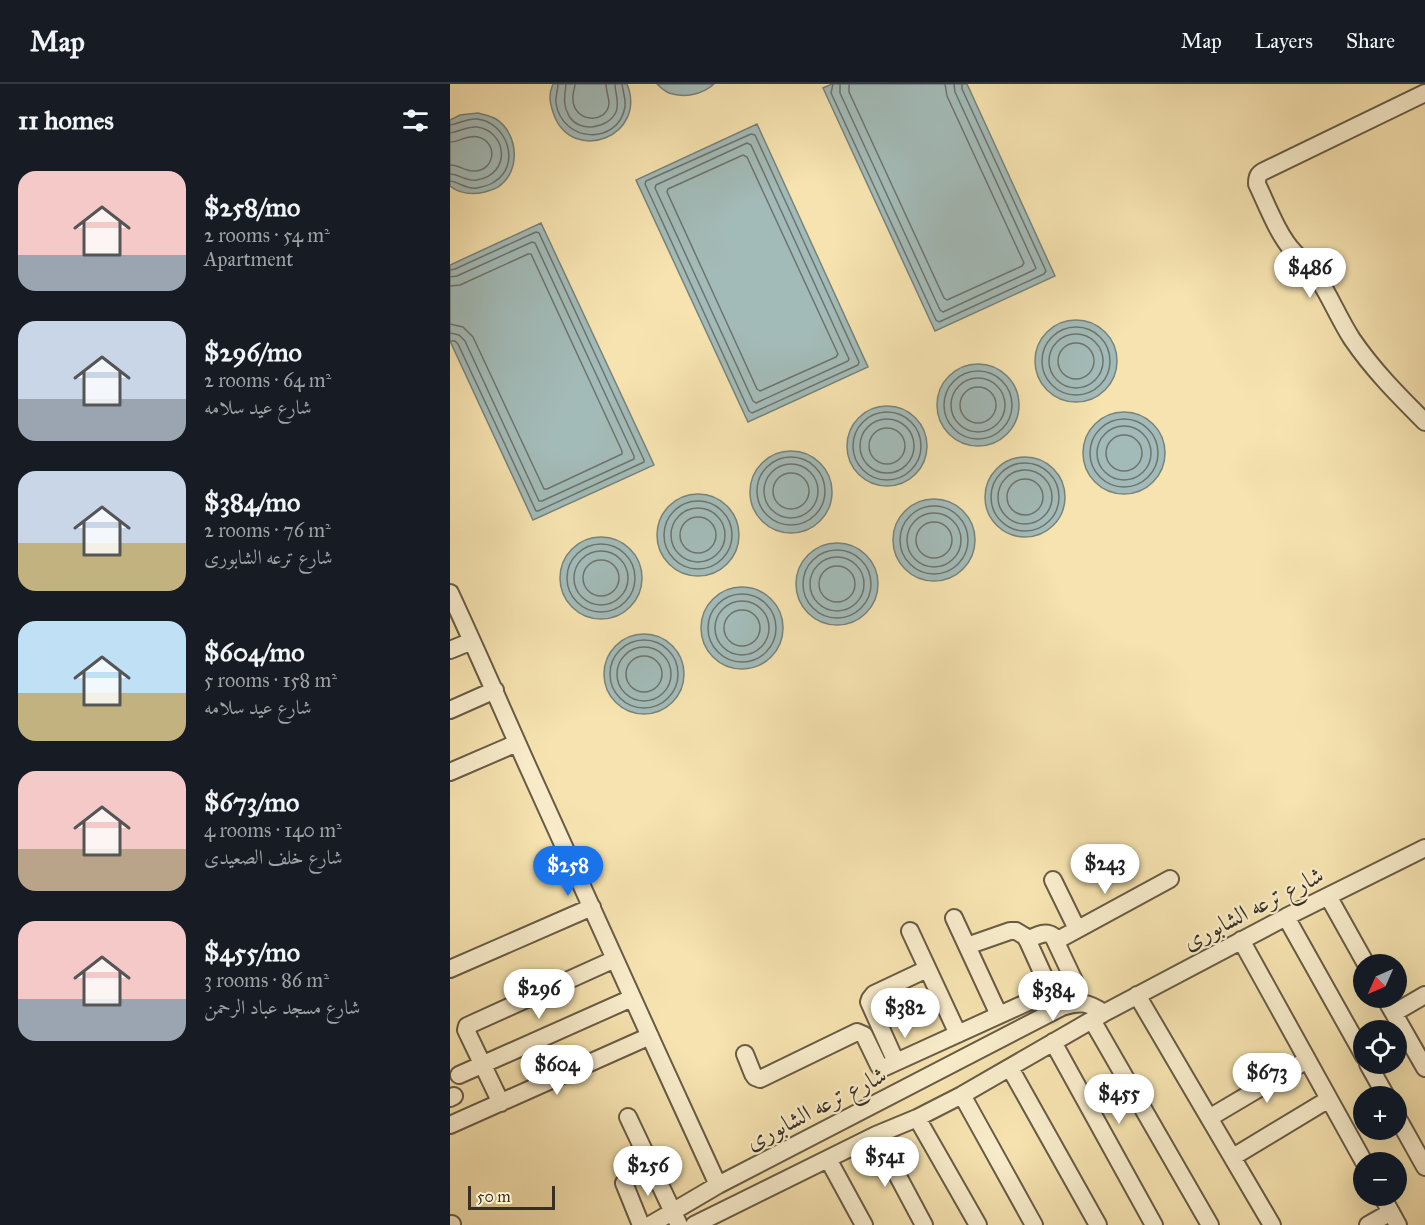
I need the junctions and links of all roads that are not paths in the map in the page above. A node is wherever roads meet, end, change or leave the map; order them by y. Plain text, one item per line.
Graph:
1 (1425, 93) edge
2 (1425, 422) edge
3 (452, 601) edge
4 (472, 641) junction
5 (450, 650) edge
6 (495, 690) junction
7 (450, 710) edge
8 (517, 743) junction
9 (450, 772) edge
10 (1425, 848) edge
11 (1170, 879) dead end
12 (1053, 880) dead end
13 (1328, 896) junction
14 (592, 907) junction
15 (1286, 917) junction
16 (954, 918) dead end
17 (1077, 929) junction
18 (910, 931) dead end
19 (1027, 940) junction
20 (1241, 940) junction
21 (1056, 941) junction
22 (967, 946) junction
23 (1360, 954) edge
24 (615, 959) junction
25 (450, 969) edge
26 (927, 969) junction
27 (1074, 981) junction
28 (1050, 992) junction
29 (1137, 995) junction
30 (1425, 995) edge
31 (632, 998) junction
32 (1086, 1003) junction
33 (1391, 1008) edge
34 (1394, 1013) junction
35 (999, 1015) junction
36 (1098, 1016) junction
37 (958, 1034) junction
38 (650, 1036) junction
39 (1353, 1036) edge
40 (1053, 1042) junction
41 (1420, 1048) edge
42 (745, 1054) dead end
43 (1307, 1060) junction
44 (896, 1062) junction
45 (482, 1065) junction
46 (1010, 1068) junction
47 (1425, 1068) edge
48 (459, 1075) dead end
49 (962, 1095) junction
50 (1329, 1099) junction
51 (501, 1103) junction
52 (628, 1118) dead end
53 (917, 1118) junction
54 (1209, 1118) junction
55 (450, 1125) edge
56 (876, 1135) junction
57 (1407, 1135) edge
58 (1358, 1152) edge
59 (1233, 1157) junction
60 (828, 1159) junction
61 (1425, 1167) edge
62 (624, 1182) dead end
63 (721, 1184) junction
64 (737, 1204) junction
65 (676, 1218) edge
66 (1395, 1219) edge
67 (641, 1225) edge
68 (650, 1225) edge
69 (694, 1225) edge
70 (864, 1225) edge
71 (924, 1225) edge
72 (978, 1225) edge
73 (1034, 1225) edge
74 (1098, 1225) edge
75 (1154, 1225) edge
76 (1210, 1225) edge
77 (1272, 1225) edge
78 (1368, 1225) edge

1 - 2 street
3 - 4 street
4 - 5 street
4 - 6 street
6 - 7 street
6 - 8 street
8 - 9 street
8 - 14 street
10 - 13 street, شارع ترعه الشابورى
11 - 17 street
12 - 17 street
13 - 15 street, شارع ترعه الشابورى
13 - 23 street
14 - 24 street
14 - 25 street
15 - 20 street, شارع ترعه الشابورى
15 - 39 street
16 - 22 street
17 - 21 street
18 - 26 street
19 - 21 street
19 - 22 street
19 - 28 street
20 - 29 street, شارع ترعه الشابورى
20 - 43 street
21 - 27 street
22 - 35 street
24 - 31 street
24 - 45 street
26 - 37 street
26 - 44 street
27 - 28 street
27 - 32 street
28 - 35 street
29 - 36 street, شارع ترعه الشابورى
29 - 54 street
30 - 34 street
31 - 38 street
31 - 45 street
32 - 36 street
32 - 63 street, شارع ترعه الشابورى
33 - 34 street
34 - 41 street
35 - 37 street
36 - 40 street, شارع ترعه الشابورى
36 - 76 street
37 - 44 street
38 - 51 street
38 - 63 street
40 - 46 street, شارع ترعه الشابورى
40 - 75 street
41 - 47 street
42 - 44 street
43 - 50 street
43 - 54 street
45 - 48 street
45 - 51 street
46 - 49 street, شارع ترعه الشابورى
46 - 74 street
49 - 53 street, شارع ترعه الشابورى
49 - 73 street
50 - 58 street
50 - 59 street
51 - 55 street
52 - 65 street
53 - 56 street, شارع ترعه الشابورى
53 - 72 street
54 - 59 street
56 - 60 street, شارع ترعه الشابورى
56 - 71 street
57 - 61 street
59 - 77 street
60 - 64 street, شارع ترعه الشابورى
60 - 70 street
62 - 67 street
63 - 64 street
63 - 65 street, شارع ترعه الشابورى
64 - 69 street, شارع ترعه الشابورى
65 - 68 street, شارع ترعه الشابورى
66 - 78 street

